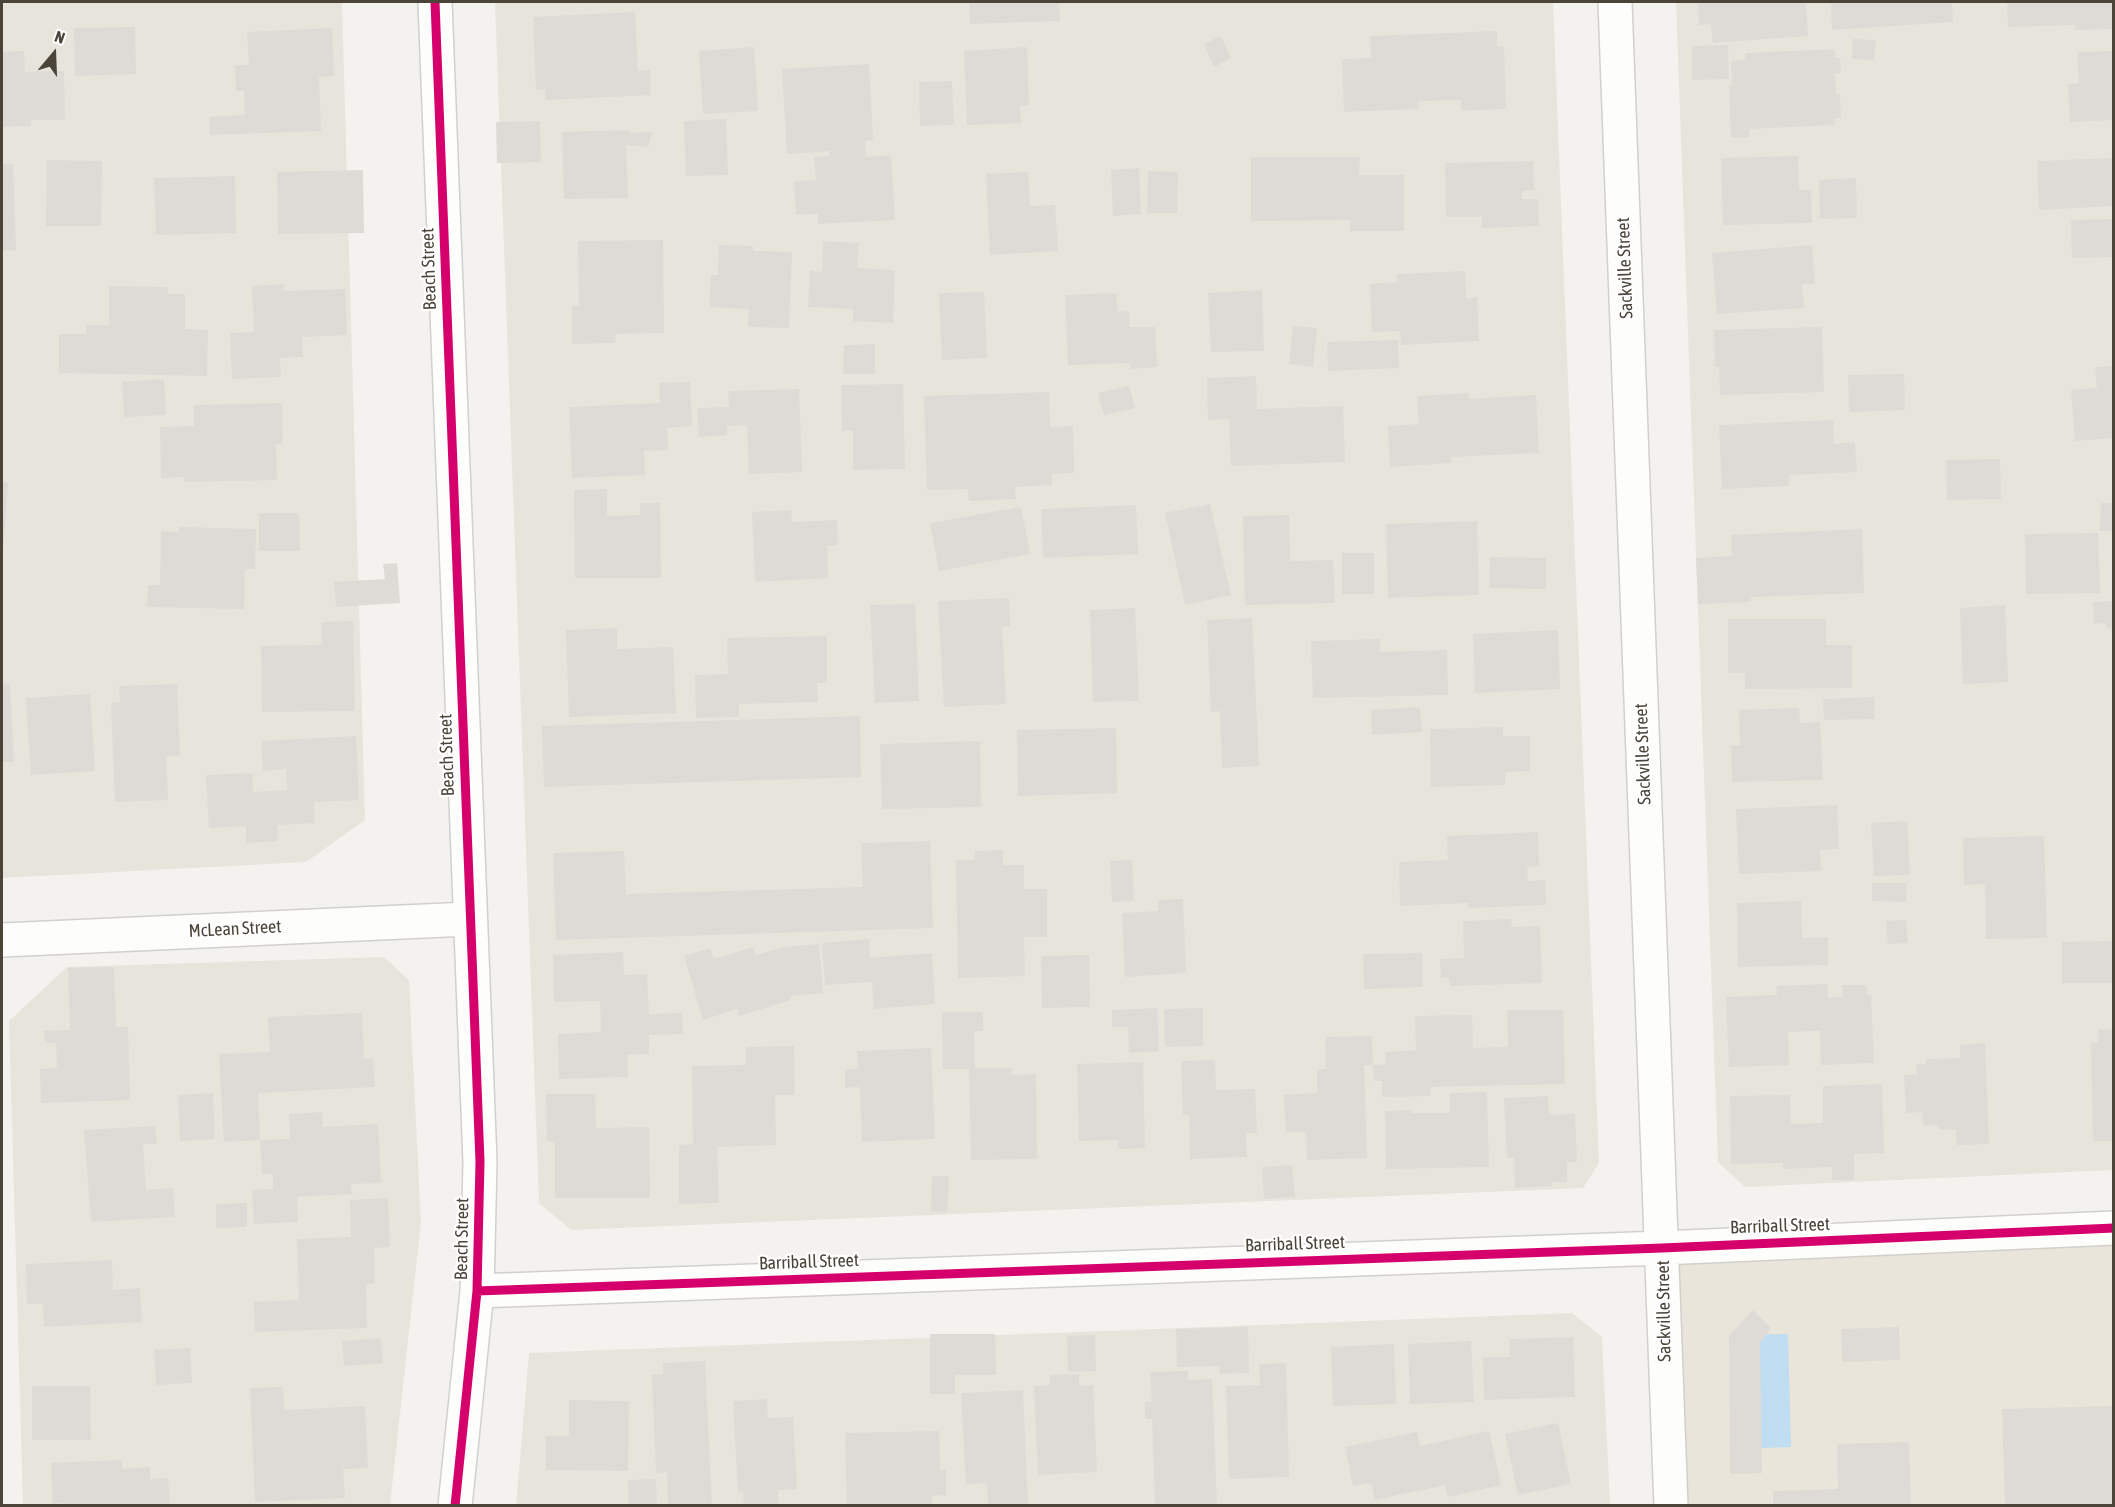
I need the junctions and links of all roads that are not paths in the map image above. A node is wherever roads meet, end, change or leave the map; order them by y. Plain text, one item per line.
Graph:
1 (435, 2) edge
2 (1615, 2) edge
3 (469, 919) junction
4 (2, 940) edge
5 (2114, 1228) edge
6 (1662, 1248) junction
7 (477, 1291) junction
8 (455, 1506) edge
9 (1671, 1506) edge

1 - 3 street, Beach Street
2 - 6 street, Sackville Street
3 - 4 street, McLean Street
3 - 7 street, Beach Street
5 - 6 street, Barriball Street
6 - 7 street, Barriball Street
6 - 9 street, Sackville Street
7 - 8 street, Beach Street

